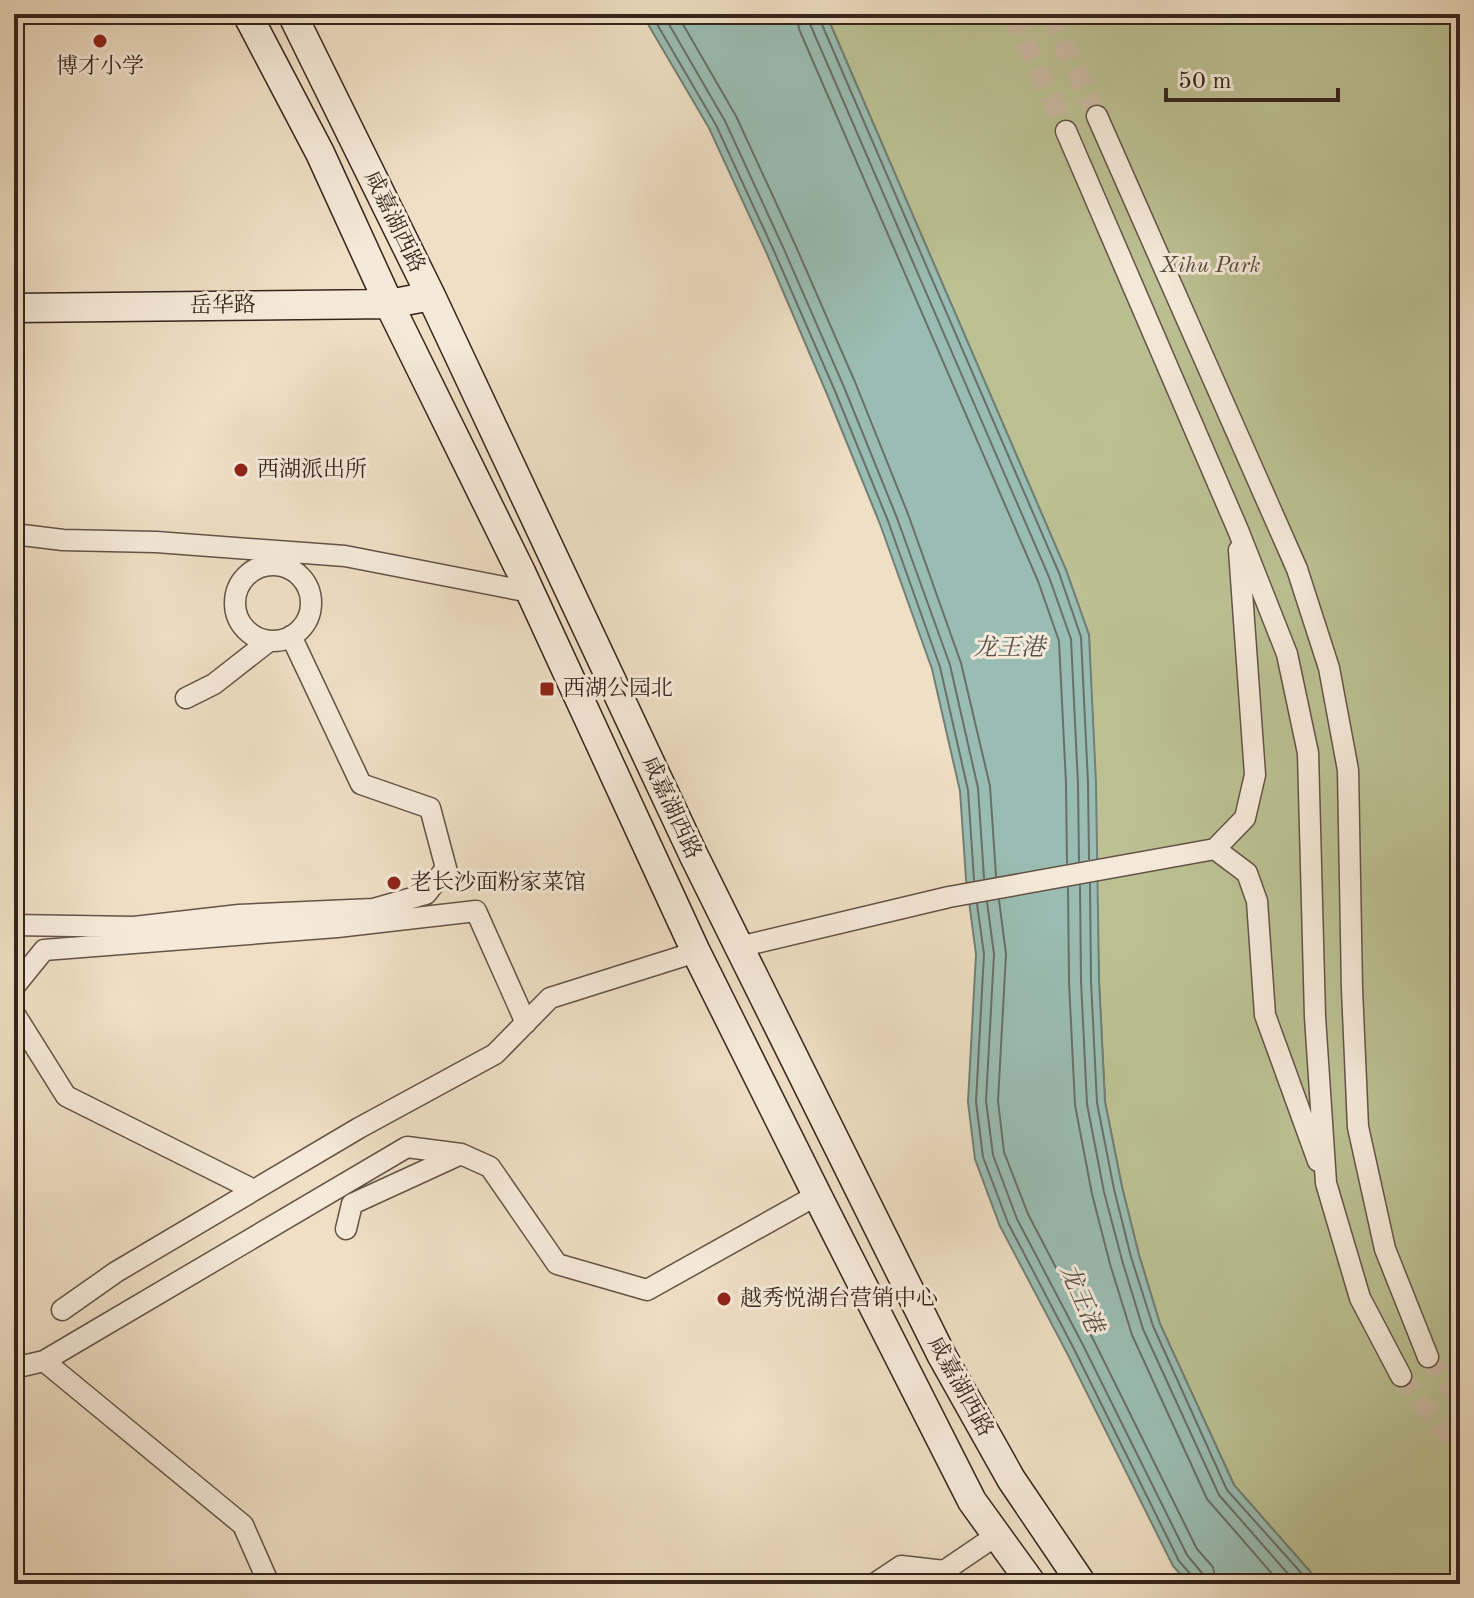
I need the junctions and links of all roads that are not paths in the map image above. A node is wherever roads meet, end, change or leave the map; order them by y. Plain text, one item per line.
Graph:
1 (247, 14) edge
2 (292, 14) edge
3 (1097, 116) tunnel mouth
4 (1066, 131) tunnel mouth
5 (431, 296) junction
6 (389, 304) junction
7 (14, 308) edge
8 (1238, 530) junction
9 (14, 534) edge
10 (530, 592) junction
11 (291, 636) junction
12 (269, 641) junction
13 (186, 698) dead end
14 (1215, 849) junction
15 (14, 925) edge
16 (739, 947) junction
17 (696, 952) junction
18 (14, 987) edge
19 (14, 1013) edge
20 (526, 1023) junction
21 (461, 1154) junction
22 (1326, 1183) junction
23 (254, 1190) junction
24 (817, 1195) junction
25 (346, 1229) dead end
26 (62, 1310) dead end
27 (1428, 1357) tunnel mouth
28 (44, 1361) junction
29 (14, 1368) edge
30 (1401, 1376) tunnel mouth
31 (997, 1535) junction
32 (269, 1584) edge
33 (874, 1584) edge
34 (1032, 1584) edge
35 (1082, 1584) edge

1 - 6 main road, 咸嘉湖西路
2 - 5 main road, 咸嘉湖西路
3 - 27 street
4 - 8 street
5 - 6 main road, 岳华路
5 - 16 main road, 咸嘉湖西路
6 - 7 main road, 岳华路
6 - 10 main road, 咸嘉湖西路
8 - 14 street
8 - 22 street
9 - 10 street
10 - 17 main road, 咸嘉湖西路
11 - 12 street
11 - 12 street
11 - 15 street
12 - 13 street
14 - 16 street
14 - 22 street
16 - 35 main road, 咸嘉湖西路
17 - 20 street
17 - 24 main road, 咸嘉湖西路
18 - 20 street
19 - 23 street
20 - 23 street
21 - 24 street
21 - 25 street
21 - 28 street
22 - 30 street
23 - 26 street
24 - 31 main road, 咸嘉湖西路
28 - 29 street
28 - 32 street
31 - 33 street
31 - 34 main road, 咸嘉湖西路

